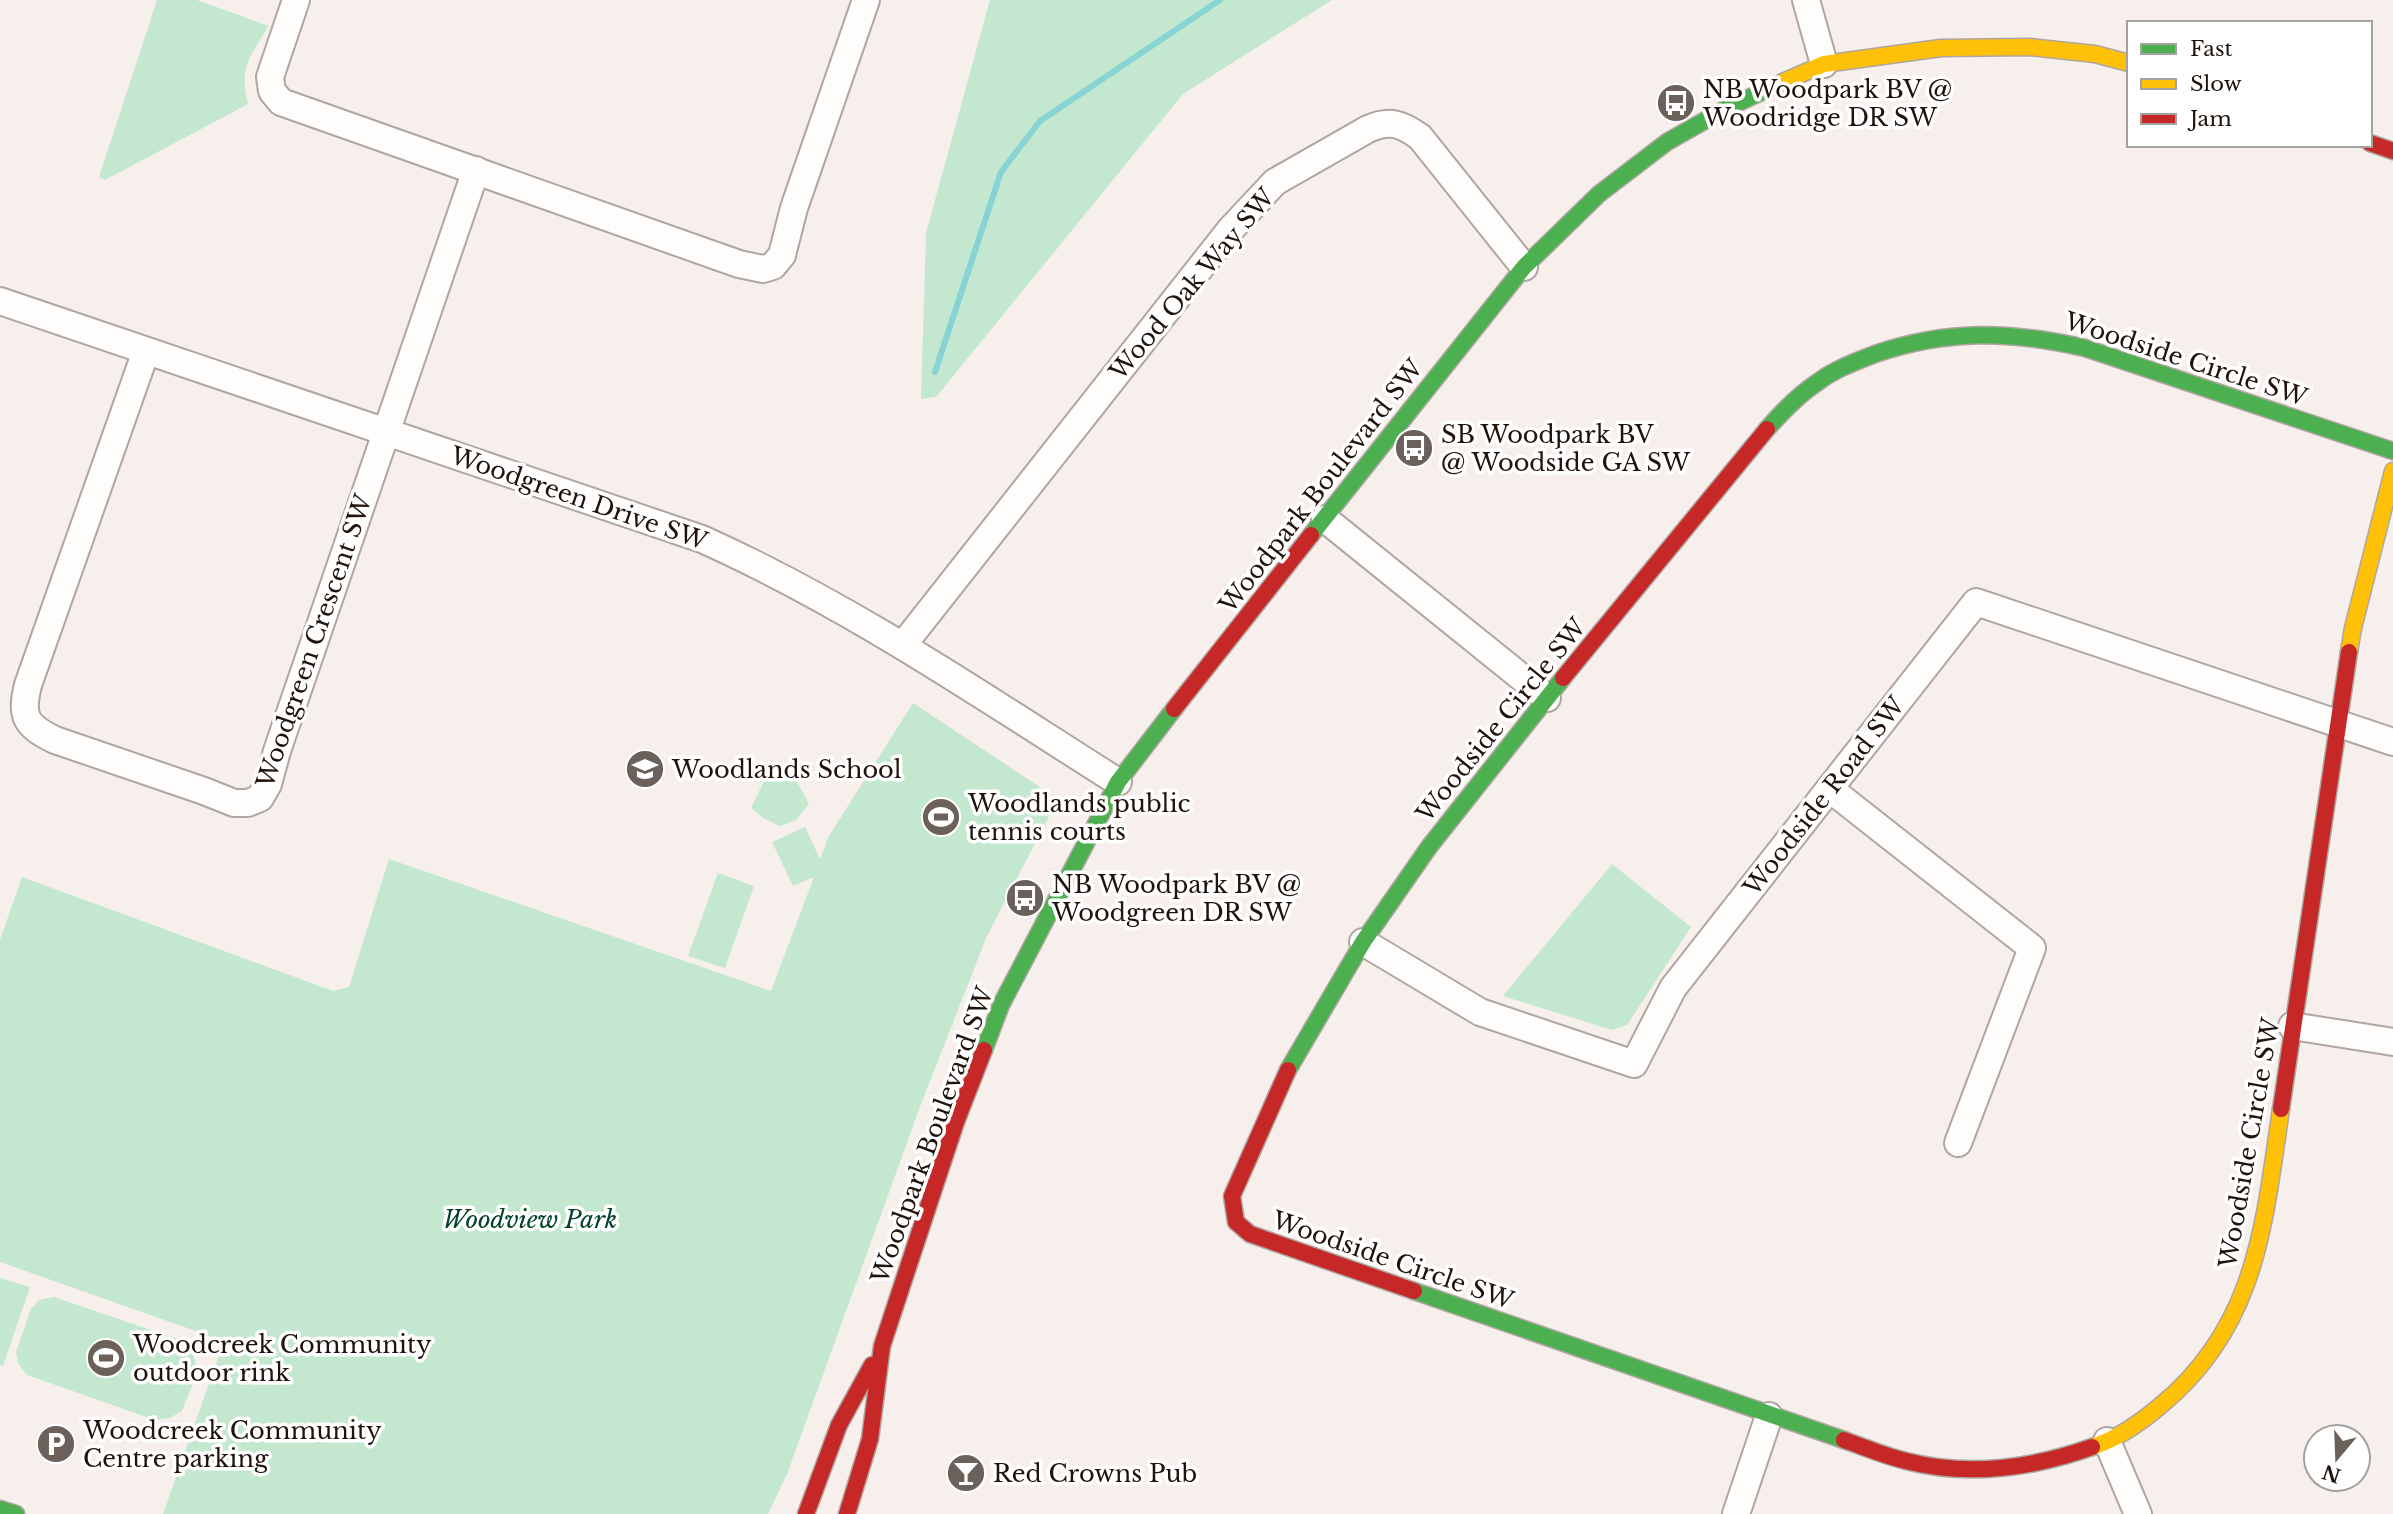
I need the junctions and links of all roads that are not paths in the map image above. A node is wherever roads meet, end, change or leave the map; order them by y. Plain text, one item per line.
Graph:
1 (296, 0) edge
2 (866, 0) edge
3 (1806, 0) edge
4 (2127, 62) edge
5 (1824, 64) junction
6 (2372, 144) edge
7 (2393, 151) edge
8 (476, 170) junction
9 (1524, 267) junction
10 (0, 301) edge
11 (146, 351) junction
12 (386, 432) junction
13 (2393, 451) edge
14 (2393, 471) edge
15 (1325, 519) junction
16 (903, 645) junction
17 (1547, 698) junction
18 (2339, 723) junction
19 (2393, 742) edge
20 (1118, 782) junction
21 (1830, 789) junction
22 (1363, 942) junction
23 (2292, 1027) junction
24 (2393, 1042) edge
25 (1958, 1143) dead end
26 (882, 1346) junction
27 (1769, 1416) junction
28 (2107, 1441) junction
29 (0, 1508) edge
30 (16, 1514) edge
31 (806, 1514) edge
32 (847, 1514) edge
33 (1736, 1514) edge
34 (2138, 1514) edge

1 - 8 street
2 - 8 street
3 - 5 street
4 - 5 street, Woodpark Boulevard SW
5 - 9 street, Woodpark Boulevard SW
6 - 7 street
8 - 12 street
9 - 15 street, Woodpark Boulevard SW
9 - 16 street, Wood Oak Way SW
10 - 11 street, Woodgreen Drive SW
11 - 12 street, Woodgreen Drive SW
11 - 12 street, Woodgreen Crescent SW
12 - 16 street, Woodgreen Drive SW
13 - 17 street, Woodside Circle SW
14 - 18 street, Woodside Circle SW
15 - 17 street
15 - 20 street, Woodpark Boulevard SW
16 - 20 street, Woodgreen Drive SW
17 - 22 street, Woodside Circle SW
18 - 19 street
18 - 21 street, Woodside Road SW
18 - 23 street, Woodside Circle SW
20 - 26 street, Woodpark Boulevard SW
21 - 22 street, Woodside Road SW
21 - 25 street
22 - 27 street, Woodside Circle SW
23 - 24 street
23 - 28 street, Woodside Circle SW
26 - 31 street, Woodpark Boulevard SW
26 - 32 street, Woodpark Boulevard SW
27 - 28 street, Woodside Circle SW
27 - 33 street
28 - 34 street
29 - 30 street

